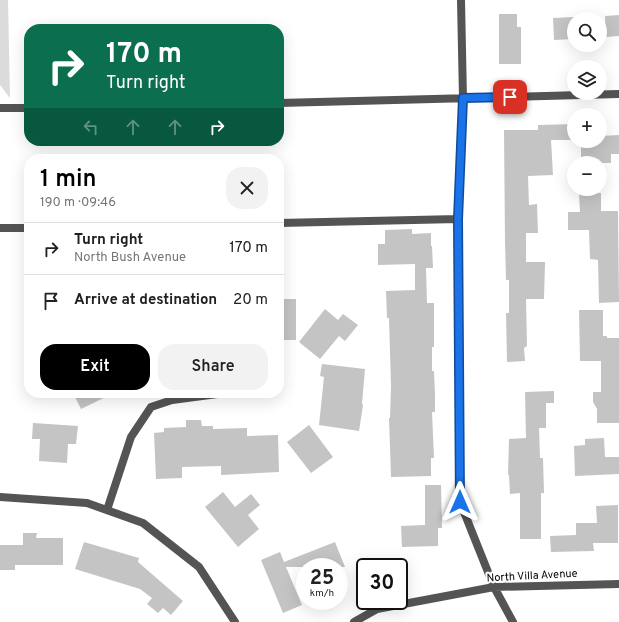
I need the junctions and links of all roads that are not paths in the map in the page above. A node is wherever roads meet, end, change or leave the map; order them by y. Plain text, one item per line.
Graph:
1 (461, 0) edge
2 (619, 94) edge
3 (463, 98) junction
4 (284, 103) edge
5 (0, 108) edge
6 (24, 108) edge
7 (458, 219) junction
8 (284, 222) edge
9 (0, 228) edge
10 (24, 228) edge
11 (187, 398) edge
12 (0, 497) edge
13 (107, 510) junction
14 (619, 584) edge
15 (494, 588) junction
16 (235, 622) edge
17 (354, 622) edge
18 (513, 622) edge

1 - 3 street
2 - 3 street
3 - 4 street
3 - 7 street
5 - 6 street
7 - 8 street
7 - 15 street
9 - 10 street
11 - 13 street
12 - 13 street
13 - 16 street
14 - 15 street, North Villa Avenue
15 - 17 street, North Villa Avenue
15 - 18 street

